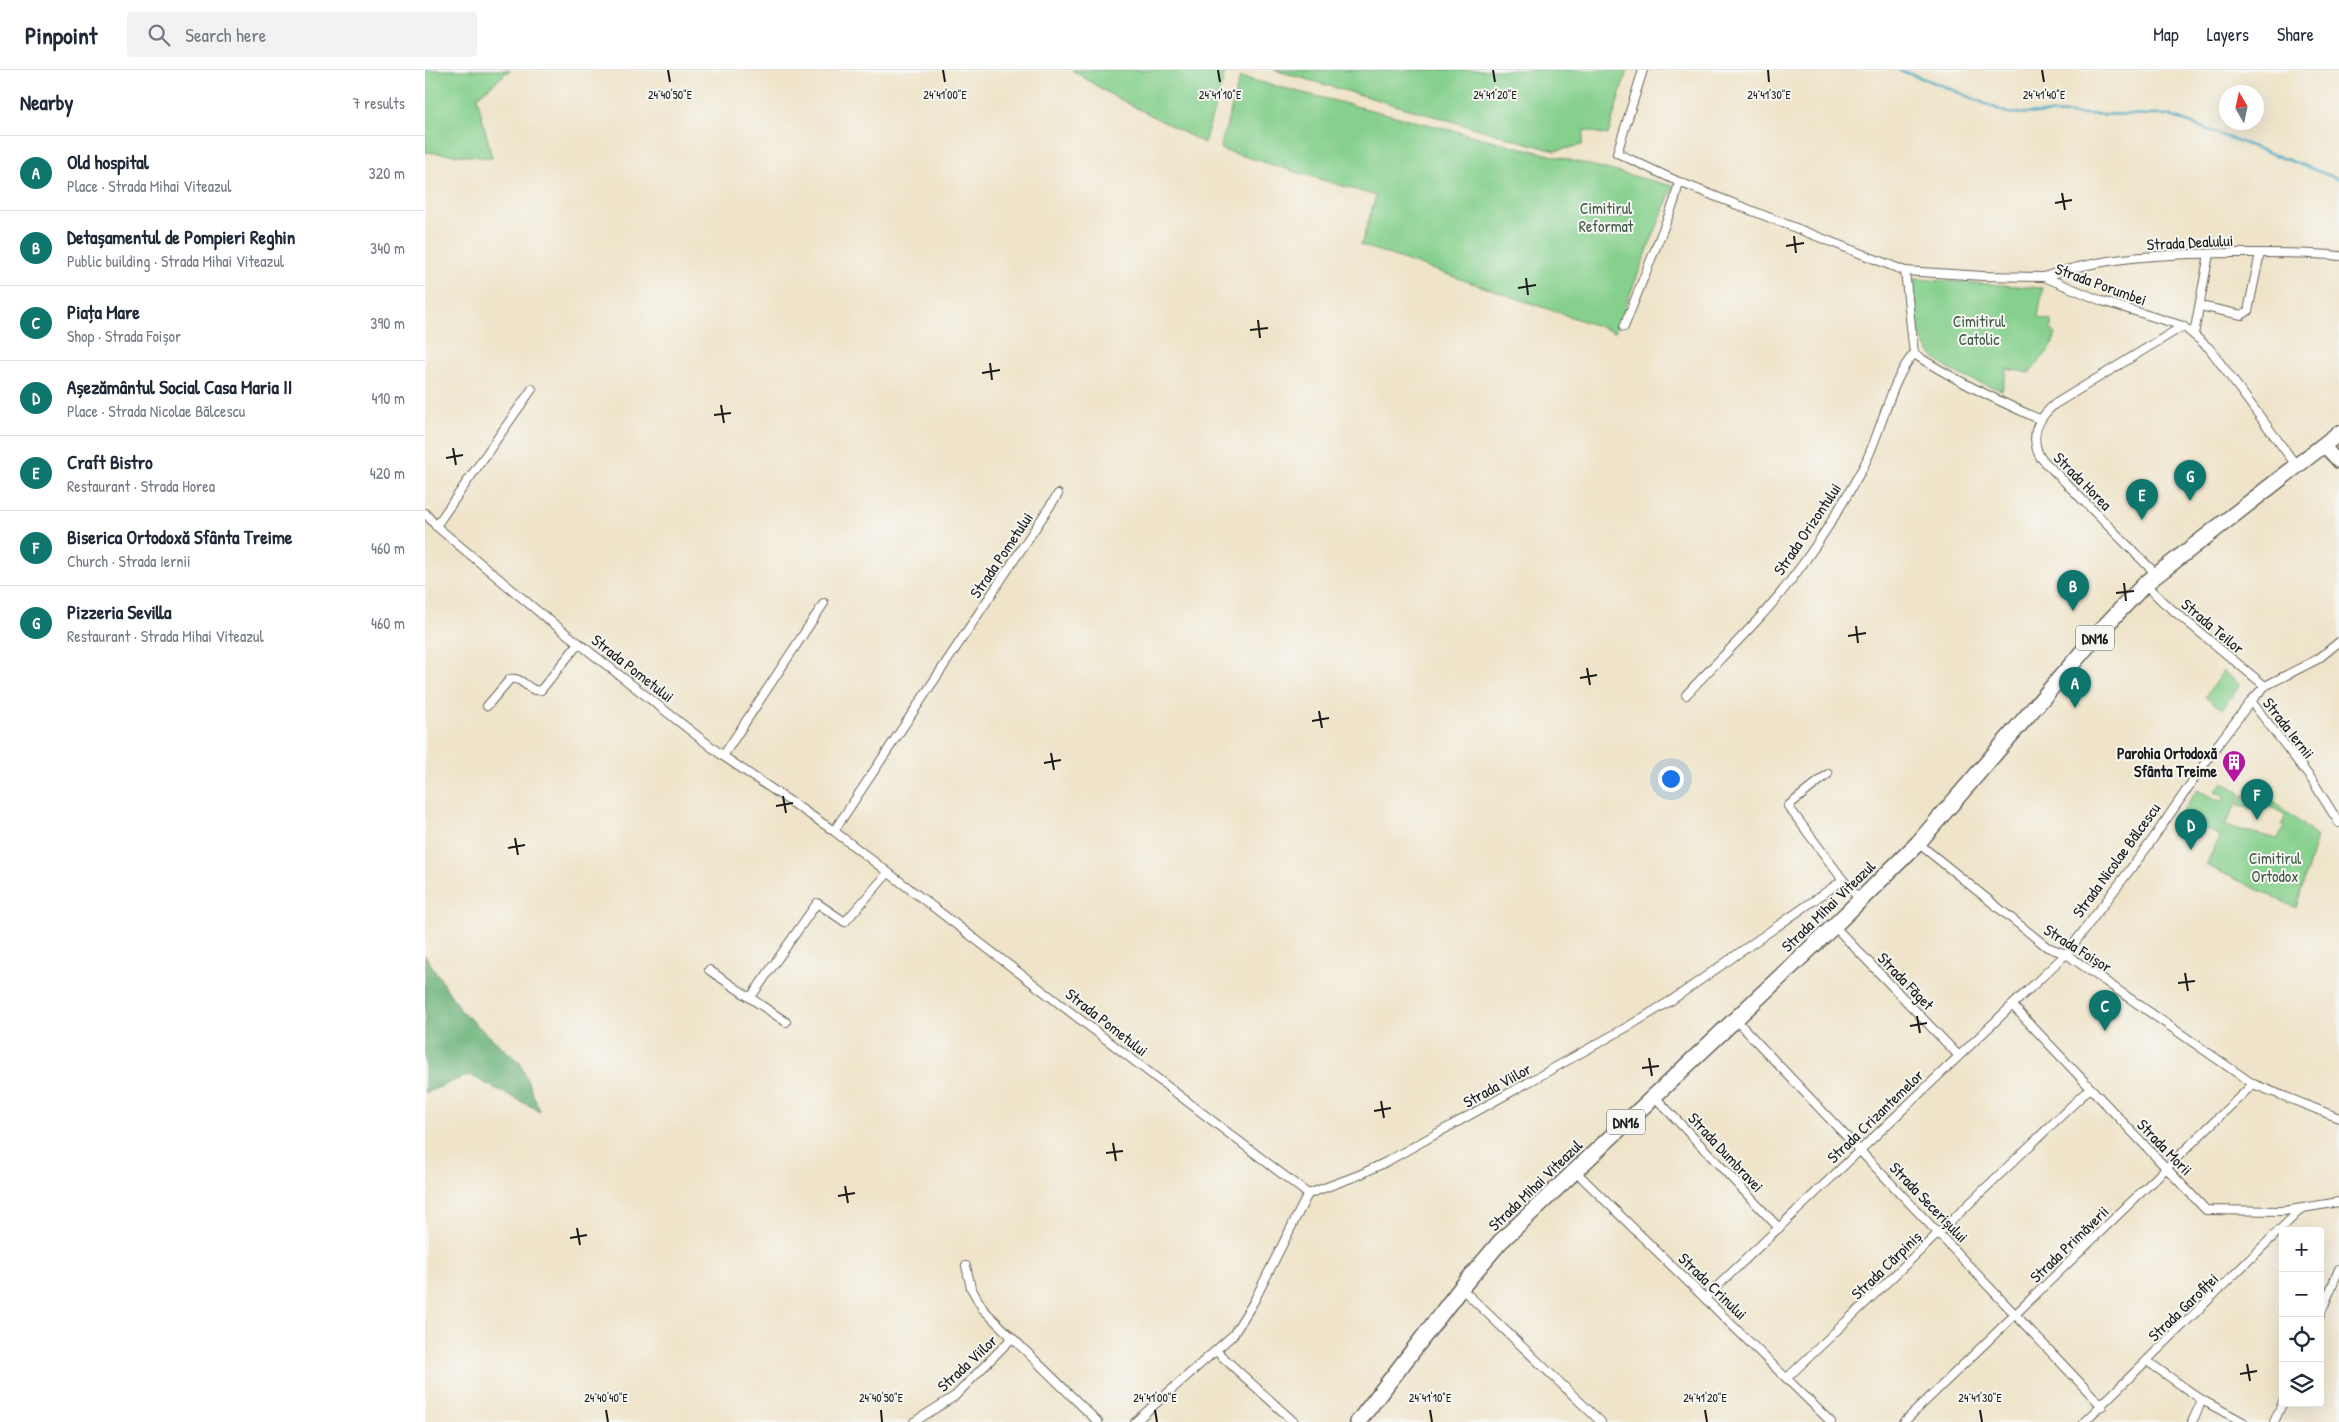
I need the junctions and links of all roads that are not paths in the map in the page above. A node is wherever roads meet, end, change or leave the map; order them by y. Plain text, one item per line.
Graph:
1 (1643, 70) edge
2 (1679, 182) junction
3 (2260, 253) junction
4 (2209, 254) junction
5 (2339, 256) edge
6 (1905, 271) junction
7 (2044, 277) junction
8 (2200, 306) junction
9 (2183, 326) junction
10 (1625, 327) dead end
11 (2194, 334) junction
12 (1914, 354) junction
13 (532, 389) dead end
14 (2039, 419) junction
15 (2339, 433) edge
16 (2323, 445) junction
17 (2339, 462) edge
18 (2296, 465) junction
19 (1058, 494) dead end
20 (425, 513) edge
21 (435, 526) junction
22 (2151, 579) junction
23 (824, 603) dead end
24 (2339, 642) edge
25 (579, 643) junction
26 (2265, 686) junction
27 (1686, 695) dead end
28 (2251, 701) junction
29 (487, 706) dead end
30 (723, 756) junction
31 (1829, 774) dead end
32 (2339, 823) edge
33 (834, 831) junction
34 (1918, 843) junction
35 (888, 873) junction
36 (1843, 880) junction
37 (1861, 900) junction
38 (1834, 926) junction
39 (2066, 954) junction
40 (709, 970) dead end
41 (751, 997) junction
42 (2013, 1006) junction
43 (1735, 1019) junction
44 (786, 1022) dead end
45 (1958, 1055) junction
46 (2253, 1084) junction
47 (2089, 1089) junction
48 (1654, 1096) junction
49 (2339, 1118) edge
50 (1859, 1150) junction
51 (2168, 1168) junction
52 (1575, 1171) junction
53 (1308, 1194) junction
54 (2339, 1202) edge
55 (2301, 1210) junction
56 (1779, 1228) junction
57 (1940, 1233) junction
58 (965, 1266) dead end
59 (2339, 1269) edge
60 (1461, 1288) junction
61 (1705, 1298) junction
62 (2324, 1305) edge
63 (2016, 1314) junction
64 (1012, 1338) junction
65 (1216, 1351) junction
66 (2147, 1361) junction
67 (1787, 1378) junction
68 (2202, 1400) junction
69 (2102, 1406) junction
70 (2281, 1407) edge
71 (914, 1422) edge
72 (1099, 1422) edge
73 (1135, 1422) edge
74 (1294, 1422) edge
75 (1358, 1422) edge
76 (1601, 1422) edge
77 (1831, 1422) edge
78 (1904, 1422) edge
79 (2084, 1422) edge
80 (2192, 1422) edge
81 (2243, 1422) edge
82 (2274, 1422) edge

1 - 2 street, Strada Porumbei
2 - 6 street, Strada Porumbei
2 - 10 street
3 - 4 street, Strada Dealului
3 - 5 street, Strada Dealului
3 - 8 street
4 - 7 street, Strada Dealului
4 - 8 street
6 - 7 street, Strada Porumbei
6 - 12 street
7 - 9 street, Strada Porumbei
8 - 11 street
9 - 11 street, Strada Porumbei
9 - 14 street
11 - 18 street, Strada Porumbei
12 - 14 street
12 - 27 street, Strada Orizontului
13 - 21 street
14 - 22 street, Strada Horea
15 - 16 highway, Strada Mihai Viteazul / DN16
16 - 17 main road
16 - 18 highway, Strada Mihai Viteazul / DN16
18 - 22 highway, Strada Mihai Viteazul / DN16
19 - 33 street, Strada Pometului
20 - 21 street, Strada Pometului
21 - 25 street, Strada Pometului
22 - 26 street, Strada Teilor
22 - 34 highway, Strada Mihai Viteazul / DN16
23 - 30 street
24 - 26 street, Strada Nicolae Bălcescu
25 - 29 street
25 - 30 street, Strada Pometului
26 - 28 street, Strada Nicolae Bălcescu
28 - 32 street, Strada Iernii
28 - 39 street, Strada Nicolae Bălcescu
30 - 33 street, Strada Pometului
31 - 36 street
33 - 35 street, Strada Pometului
34 - 37 highway, Strada Mihai Viteazul / DN16
34 - 39 street, Strada Foișor
35 - 41 street
35 - 53 street, Strada Pometului
36 - 37 street
36 - 53 street, Strada Viilor
37 - 38 highway, Strada Mihai Viteazul / DN16
38 - 43 highway, Strada Mihai Viteazul / DN16
38 - 45 street, Strada Făget
39 - 42 street, Strada Crizantemelor
39 - 46 street, Strada Foișor
40 - 41 street
41 - 44 street
42 - 45 street, Strada Crizantemelor
42 - 47 street, Strada Morii
43 - 48 highway, Strada Mihai Viteazul / DN16
43 - 50 street, Strada Secerișului
45 - 50 street, Strada Crizantemelor
46 - 49 street, Strada Foișor
46 - 51 street, Strada Primăverii
47 - 51 street, Strada Morii
47 - 57 street, Strada Cărpiniș
48 - 52 highway, Strada Mihai Viteazul / DN16
48 - 56 street, Strada Dumbravei
50 - 56 street, Strada Crizantemelor
50 - 57 street, Strada Secerișului
51 - 55 street, Strada Morii
51 - 63 street, Strada Primăverii
52 - 60 highway, Strada Mihai Viteazul / DN16
52 - 61 street, Strada Crinului
53 - 65 street
54 - 55 street, Strada Morii
55 - 66 street, Strada Garofiței
56 - 61 street, Strada Crizantemelor
57 - 63 street, Strada Secerișului
57 - 67 street, Strada Cărpiniș
58 - 64 street, Strada Viilor
59 - 62 street
60 - 75 highway, Strada Mihai Viteazul / DN16
60 - 76 street
61 - 67 street, Strada Crinului
63 - 69 street, Strada Secerișului
63 - 78 street, Strada Primăverii
64 - 71 street, Strada Viilor
64 - 72 street, Strada Viilor
65 - 73 street
65 - 74 street
66 - 68 street
66 - 69 street, Strada Garofiței
67 - 77 street, Strada Crinului
68 - 80 street
68 - 81 street
69 - 79 street, Strada Garofiței
70 - 82 street

